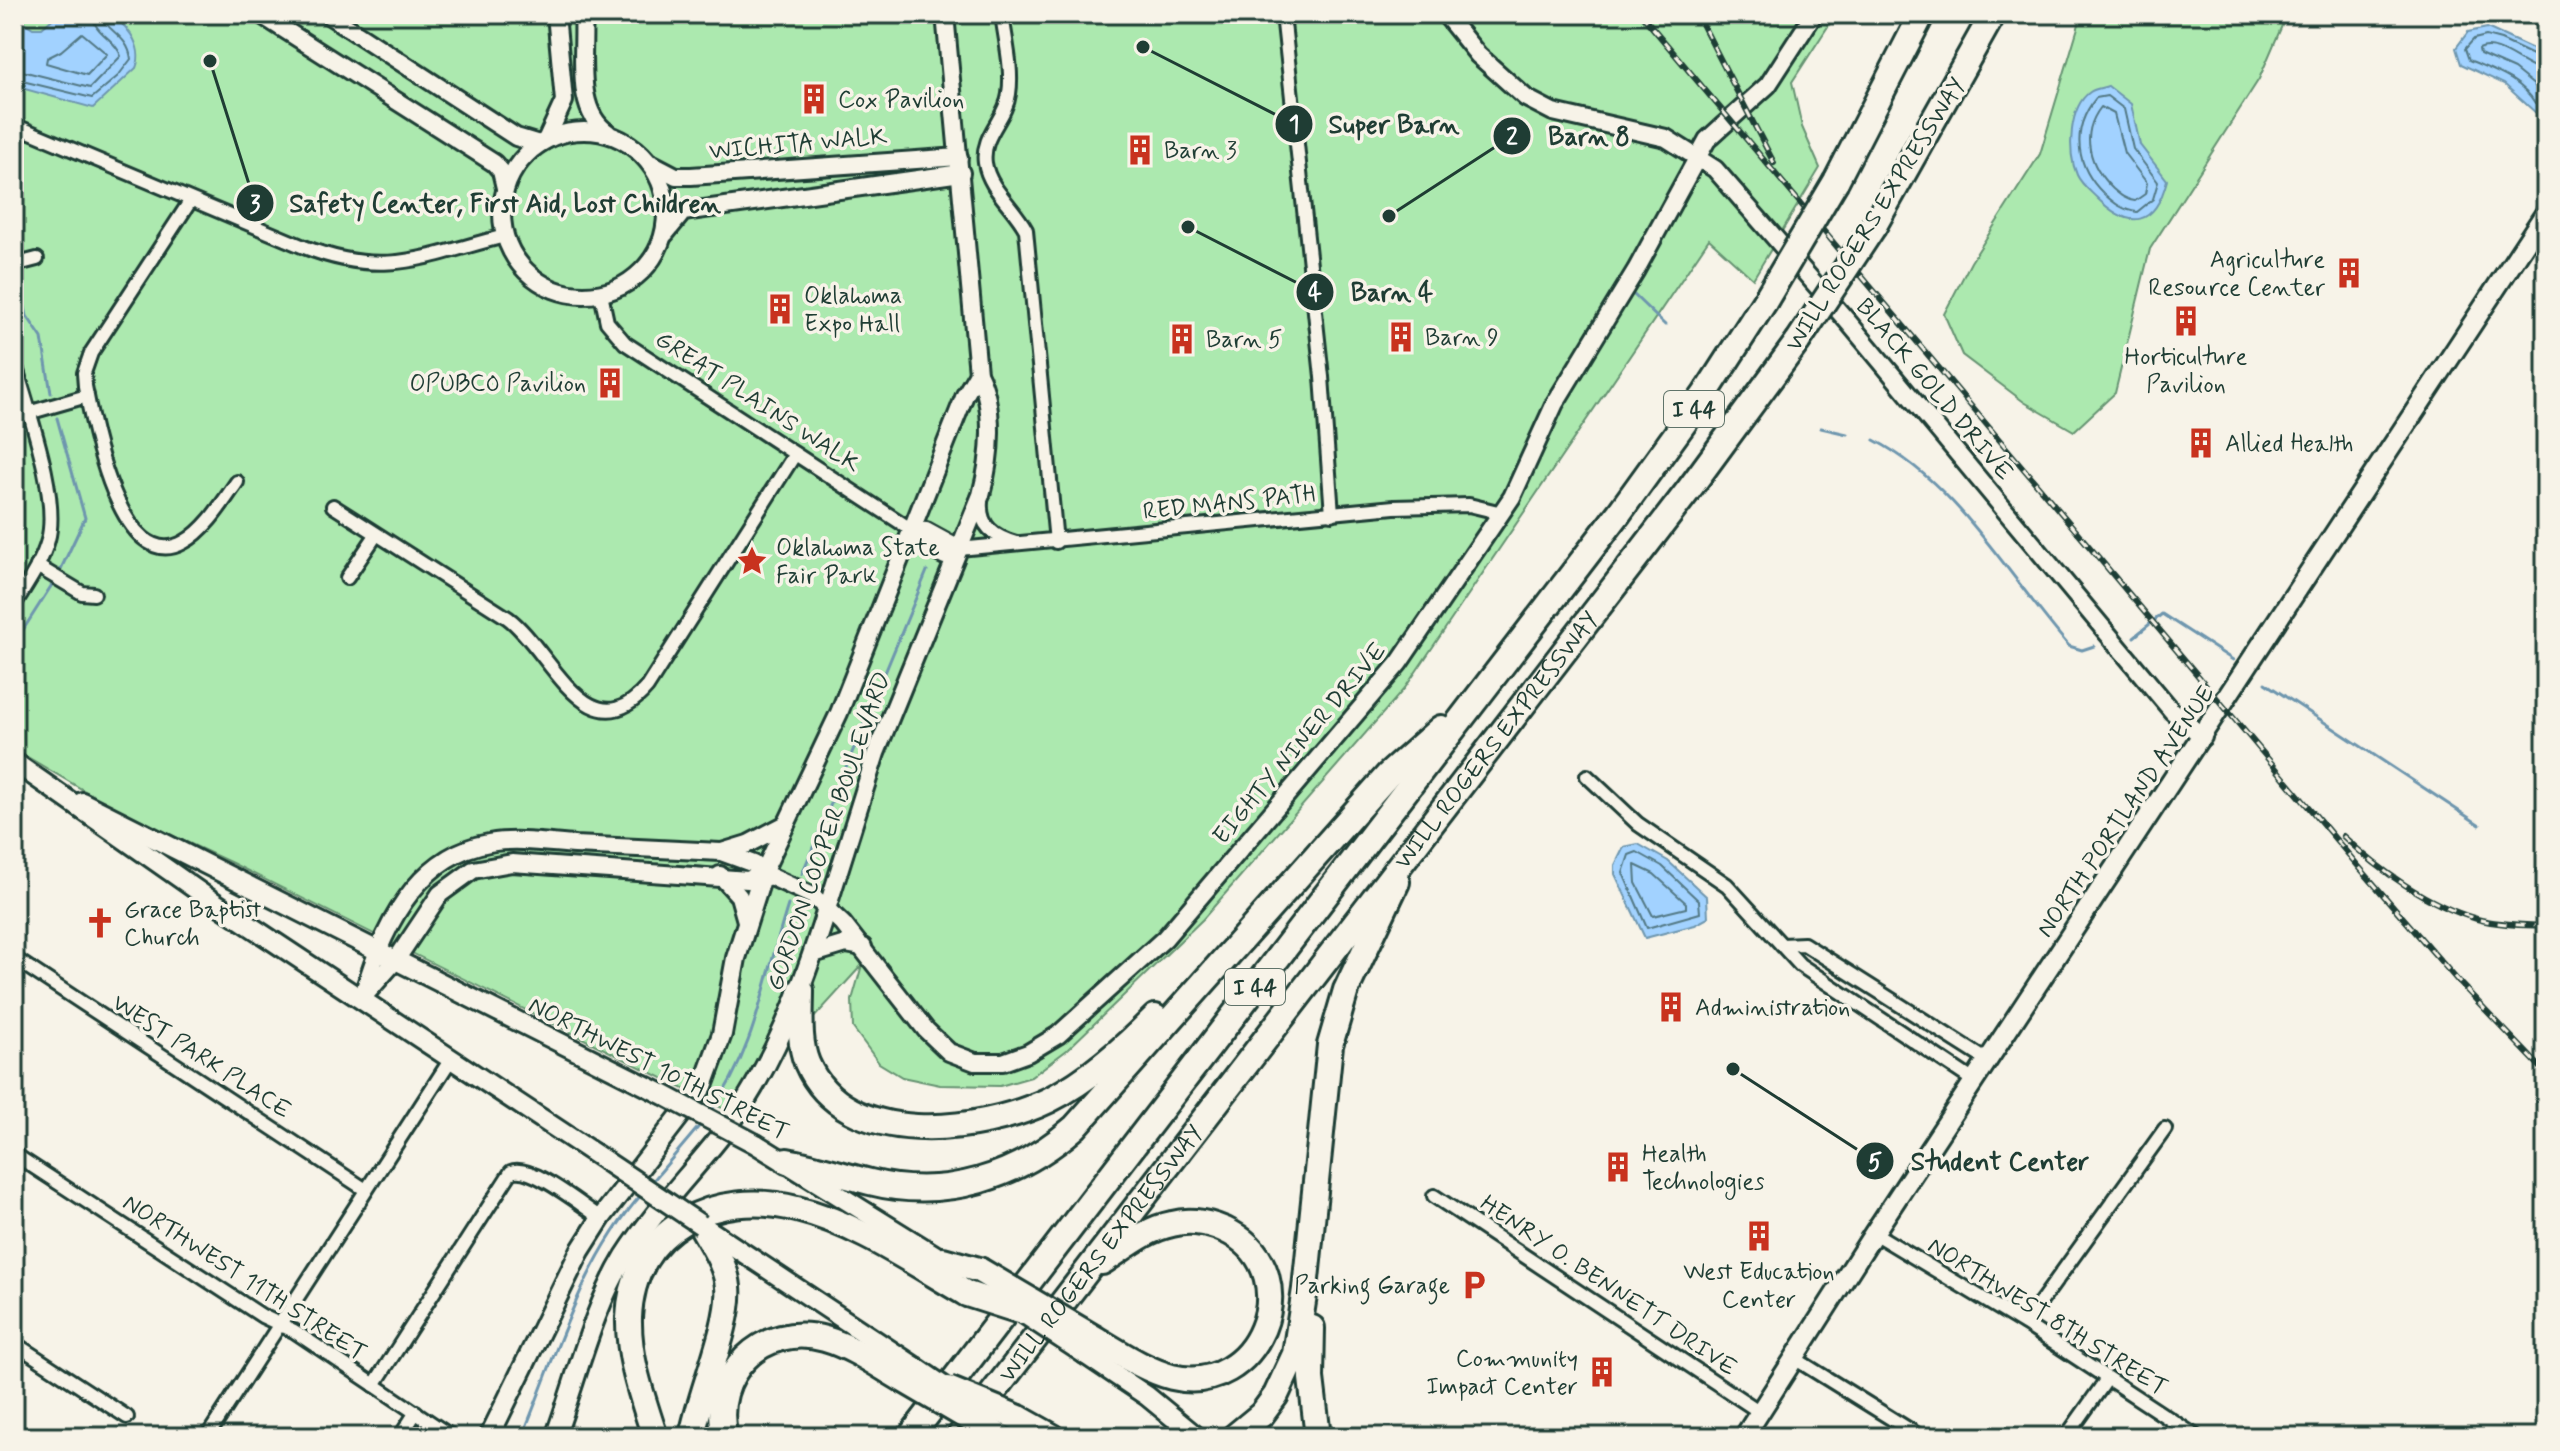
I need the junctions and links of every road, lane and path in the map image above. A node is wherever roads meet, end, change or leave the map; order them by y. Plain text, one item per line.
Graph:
1 (327, 14) edge
2 (556, 14) edge
3 (583, 14) edge
4 (945, 14) edge
5 (1002, 14) edge
6 (1283, 14) edge
7 (1445, 14) edge
8 (1814, 14) edge
9 (1922, 14) edge
10 (1993, 14) edge
11 (267, 16) edge
12 (14, 125) edge
13 (612, 136) junction
14 (543, 142) junction
15 (1698, 156) junction
16 (645, 158) junction
17 (960, 165) junction
18 (505, 190) junction
19 (191, 200) junction
20 (2545, 214) edge
21 (505, 236) junction
22 (663, 239) junction
23 (37, 259) dead end
24 (14, 265) edge
25 (601, 294) junction
26 (14, 360) edge
27 (978, 373) junction
28 (87, 396) junction
29 (28, 413) junction
30 (14, 417) edge
31 (795, 454) junction
32 (237, 482) dead end
33 (981, 495) junction
34 (333, 506) dead end
35 (1502, 513) junction
36 (1332, 514) junction
37 (912, 530) junction
38 (376, 535) junction
39 (1056, 542) junction
40 (1023, 545) junction
41 (959, 549) junction
42 (42, 570) junction
43 (347, 578) dead end
44 (94, 594) dead end
45 (14, 605) edge
46 (1484, 689) junction
47 (2203, 737) junction
48 (14, 762) edge
49 (1587, 776) dead end
50 (66, 796) junction
51 (786, 824) junction
52 (721, 852) junction
53 (1410, 852) junction
54 (763, 873) junction
55 (720, 875) junction
56 (827, 909) junction
57 (746, 921) junction
58 (1782, 945) junction
59 (863, 947) junction
60 (376, 950) junction
61 (813, 954) junction
62 (14, 958) edge
63 (396, 960) junction
64 (1219, 965) junction
65 (1854, 975) junction
66 (801, 990) junction
67 (1843, 994) junction
68 (362, 999) junction
69 (1914, 1013) junction
70 (1901, 1033) junction
71 (451, 1059) junction
72 (1988, 1061) junction
73 (1974, 1081) junction
74 (2165, 1129) dead end
75 (14, 1154) edge
76 (787, 1161) junction
77 (1317, 1186) junction
78 (366, 1190) junction
79 (1434, 1196) dead end
80 (601, 1218) junction
81 (1874, 1233) junction
82 (710, 1235) junction
83 (943, 1260) joint
84 (1087, 1272) junction
85 (974, 1281) junction
86 (1020, 1311) joint
87 (280, 1324) junction
88 (2025, 1324) junction
89 (14, 1343) edge
90 (1091, 1347) junction
91 (1794, 1358) junction
92 (908, 1373) junction
93 (2107, 1379) junction
94 (374, 1385) junction
95 (948, 1389) joint
96 (416, 1412) junction
97 (1760, 1412) junction
98 (127, 1417) dead end
99 (1013, 1431) edge
100 (207, 1437) edge
101 (400, 1437) edge
102 (452, 1437) edge
103 (489, 1437) edge
104 (555, 1437) edge
105 (655, 1437) edge
106 (692, 1437) edge
107 (725, 1437) edge
108 (910, 1437) edge
109 (959, 1437) edge
110 (1053, 1437) edge
111 (1197, 1437) edge
112 (1234, 1437) edge
113 (1318, 1437) edge
114 (1744, 1437) edge
115 (1921, 1437) edge
116 (2066, 1437) edge
117 (2197, 1437) edge

1 - 14 street
2 - 14 street
3 - 13 street
4 - 17 street, GORDON COOPER BOULEVARD
5 - 39 street
6 - 36 street
7 - 15 street, BLACK GOLD DRIVE
8 - 15 street, EIGHTY NINER DRIVE
9 - 46 highway, WILL ROGERS EXPRESSWAY / I 44, bridge
10 - 53 highway, WILL ROGERS EXPRESSWAY / I 44, bridge
11 - 18 street
12 - 19 street
13 - 14 street
13 - 16 street
14 - 18 street
15 - 35 street, EIGHTY NINER DRIVE
15 - 47 street, BLACK GOLD DRIVE
16 - 17 street, WICHITA WALK
16 - 22 street
17 - 22 street, WICHITA WALK
17 - 27 street, GORDON COOPER BOULEVARD
18 - 21 street
19 - 21 street
19 - 28 street
20 - 47 main road, NORTH PORTLAND AVENUE
21 - 25 street
22 - 25 street
23 - 24 street
25 - 31 street, GREAT PLAINS WALK
26 - 29 street
27 - 33 street, GORDON COOPER BOULEVARD
27 - 37 street, GORDON COOPER BOULEVARD
28 - 29 street
28 - 32 street
29 - 30 street
29 - 42 street
31 - 37 street, GREAT PLAINS WALK
31 - 38 street
33 - 40 street
33 - 41 street, GORDON COOPER BOULEVARD
34 - 38 street
35 - 36 street, RED MANS PATH
35 - 59 street, EIGHTY NINER DRIVE
36 - 39 street, RED MANS PATH
37 - 41 street, GREAT PLAINS WALK
37 - 51 street, GORDON COOPER BOULEVARD
38 - 43 street
39 - 40 street, RED MANS PATH
40 - 41 street, RED MANS PATH
41 - 56 street, GORDON COOPER BOULEVARD
42 - 44 street
42 - 45 street
46 - 64 highway
46 - 108 highway, WILL ROGERS EXPRESSWAY / I 44
47 - 72 main road, NORTH PORTLAND AVENUE
48 - 50 main road, NORTHWEST 10TH STREET
49 - 58 street
50 - 60 main road, NORTHWEST 10TH STREET
50 - 68 main road, NORTHWEST 10TH STREET
51 - 52 street
51 - 54 street, GORDON COOPER BOULEVARD
52 - 54 street, EIGHTY NINER DRIVE
52 - 60 street, EIGHTY NINER DRIVE
53 - 77 highway
53 - 84 highway, WILL ROGERS EXPRESSWAY / I 44
54 - 55 street, EIGHTY NINER DRIVE
54 - 56 street, EIGHTY NINER DRIVE
54 - 57 main road, GORDON COOPER BOULEVARD
55 - 57 street
55 - 63 street, EIGHTY NINER DRIVE
56 - 59 street, EIGHTY NINER DRIVE
56 - 61 main road, GORDON COOPER BOULEVARD
57 - 80 main road, GORDON COOPER BOULEVARD
58 - 65 street
58 - 67 street
59 - 61 street
60 - 63 main road, NORTHWEST 10TH STREET
60 - 68 street, EIGHTY NINER DRIVE
61 - 66 main road, GORDON COOPER BOULEVARD
62 - 78 street, WEST PARK PLACE
63 - 68 street, EIGHTY NINER DRIVE
63 - 76 main road, NORTHWEST 10TH STREET, bridge
64 - 66 highway
64 - 76 highway
65 - 67 street
65 - 69 street
66 - 104 main road, GORDON COOPER BOULEVARD
67 - 70 street
68 - 71 main road, NORTHWEST 10TH STREET
69 - 70 street
69 - 72 street
70 - 73 street
71 - 78 street
71 - 82 main road, NORTHWEST 10TH STREET, bridge
72 - 73 main road, NORTH PORTLAND AVENUE
73 - 81 main road, NORTH PORTLAND AVENUE
74 - 88 street
75 - 87 street, NORTHWEST 11TH STREET
76 - 83 main road, NORTHWEST 10TH STREET
77 - 112 highway
77 - 113 highway
78 - 87 street
79 - 97 street, HENRY O. BENNETT DRIVE
80 - 94 street
80 - 103 main road, GORDON COOPER BOULEVARD
81 - 88 street, NORTHWEST 8TH STREET
81 - 91 main road, NORTH PORTLAND AVENUE
82 - 92 main road, NORTHWEST 10TH STREET
82 - 106 highway
83 - 85 highway
84 - 90 highway
84 - 109 highway, WILL ROGERS EXPRESSWAY / I 44
85 - 86 highway, bridge
85 - 90 highway, bridge
85 - 105 highway
86 - 90 main road, bridge
87 - 94 street, NORTHWEST 11TH STREET
87 - 100 street
88 - 93 street, NORTHWEST 8TH STREET
89 - 98 street
90 - 111 main road
91 - 97 main road, NORTH PORTLAND AVENUE
91 - 115 street
92 - 95 main road, NORTHWEST 10TH STREET, bridge
92 - 99 highway, bridge
92 - 107 highway
93 - 116 street
93 - 117 street, NORTHWEST 8TH STREET
94 - 96 street, NORTHWEST 11TH STREET
95 - 99 highway, bridge
96 - 101 street
96 - 102 street, NORTHWEST 11TH STREET
97 - 114 main road, NORTH PORTLAND AVENUE
99 - 110 highway

